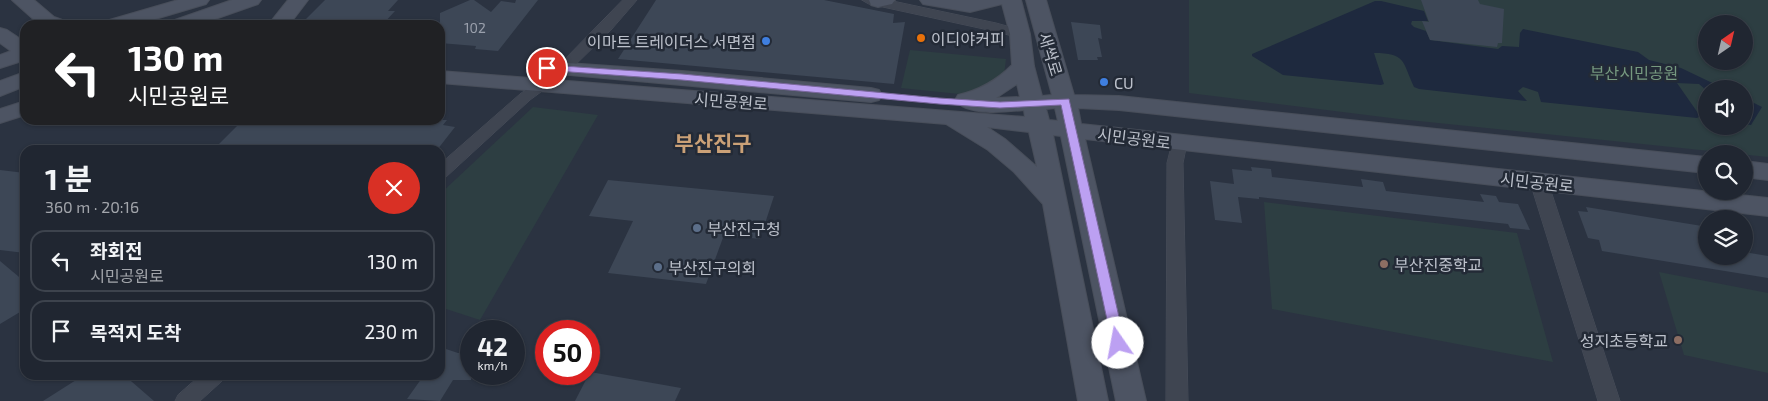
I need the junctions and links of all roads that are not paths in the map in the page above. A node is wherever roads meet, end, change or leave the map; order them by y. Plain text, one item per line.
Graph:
1 (22, 0) edge
2 (199, 0) edge
3 (251, 0) edge
4 (298, 0) edge
5 (630, 0) edge
6 (878, 0) edge
7 (930, 0) edge
8 (996, 0) edge
9 (1011, 0) edge
10 (1036, 0) edge
11 (46, 20) edge
12 (131, 20) edge
13 (193, 20) edge
14 (282, 20) edge
15 (0, 34) edge
16 (1020, 34) junction
17 (20, 47) edge
18 (20, 55) edge
19 (0, 62) edge
20 (445, 62) edge
21 (1023, 66) junction
22 (563, 69) junction
23 (445, 77) edge
24 (20, 80) edge
25 (544, 85) junction
26 (0, 89) edge
27 (1065, 102) junction
28 (1032, 103) junction
29 (941, 109) junction
30 (20, 110) edge
31 (0, 116) edge
32 (1041, 127) junction
33 (1072, 131) junction
34 (1179, 143) junction
35 (1698, 164) edge
36 (445, 168) edge
37 (1753, 170) edge
38 (1768, 172) edge
39 (1539, 182) junction
40 (1056, 202) junction
41 (1768, 207) edge
42 (209, 380) edge
43 (186, 401) edge
44 (1093, 401) edge
45 (1131, 401) edge
46 (1177, 401) edge
47 (1608, 401) edge

1 - 11 main road
2 - 12 main road
3 - 13 main road
4 - 14 main road
5 - 22 street
6 - 16 street, 새싹로
7 - 8 main road
9 - 16 main road, 새싹로
10 - 27 main road, 새싹로
15 - 17 main road
16 - 21 main road, 새싹로
18 - 19 main road
20 - 22 main road, 시민공원로
21 - 28 main road, 새싹로
21 - 29 main road
22 - 25 street
22 - 29 main road, 시민공원로
23 - 25 main road, 시민공원로
24 - 26 main road
25 - 29 main road, 시민공원로
25 - 36 street
27 - 28 main road, 시민공원로
27 - 33 main road, 새싹로
27 - 35 main road, 시민공원로
28 - 29 main road, 시민공원로
28 - 32 main road, 새싹로
29 - 32 main road, 시민공원로
29 - 40 main road
30 - 31 main road
32 - 33 main road, 시민공원로
32 - 40 main road, 새싹로
33 - 34 main road, 시민공원로
33 - 45 main road, 새싹로
34 - 39 main road, 시민공원로
34 - 46 street
37 - 38 main road
39 - 41 main road, 시민공원로
39 - 47 street
40 - 44 main road, 새싹로
42 - 43 street

